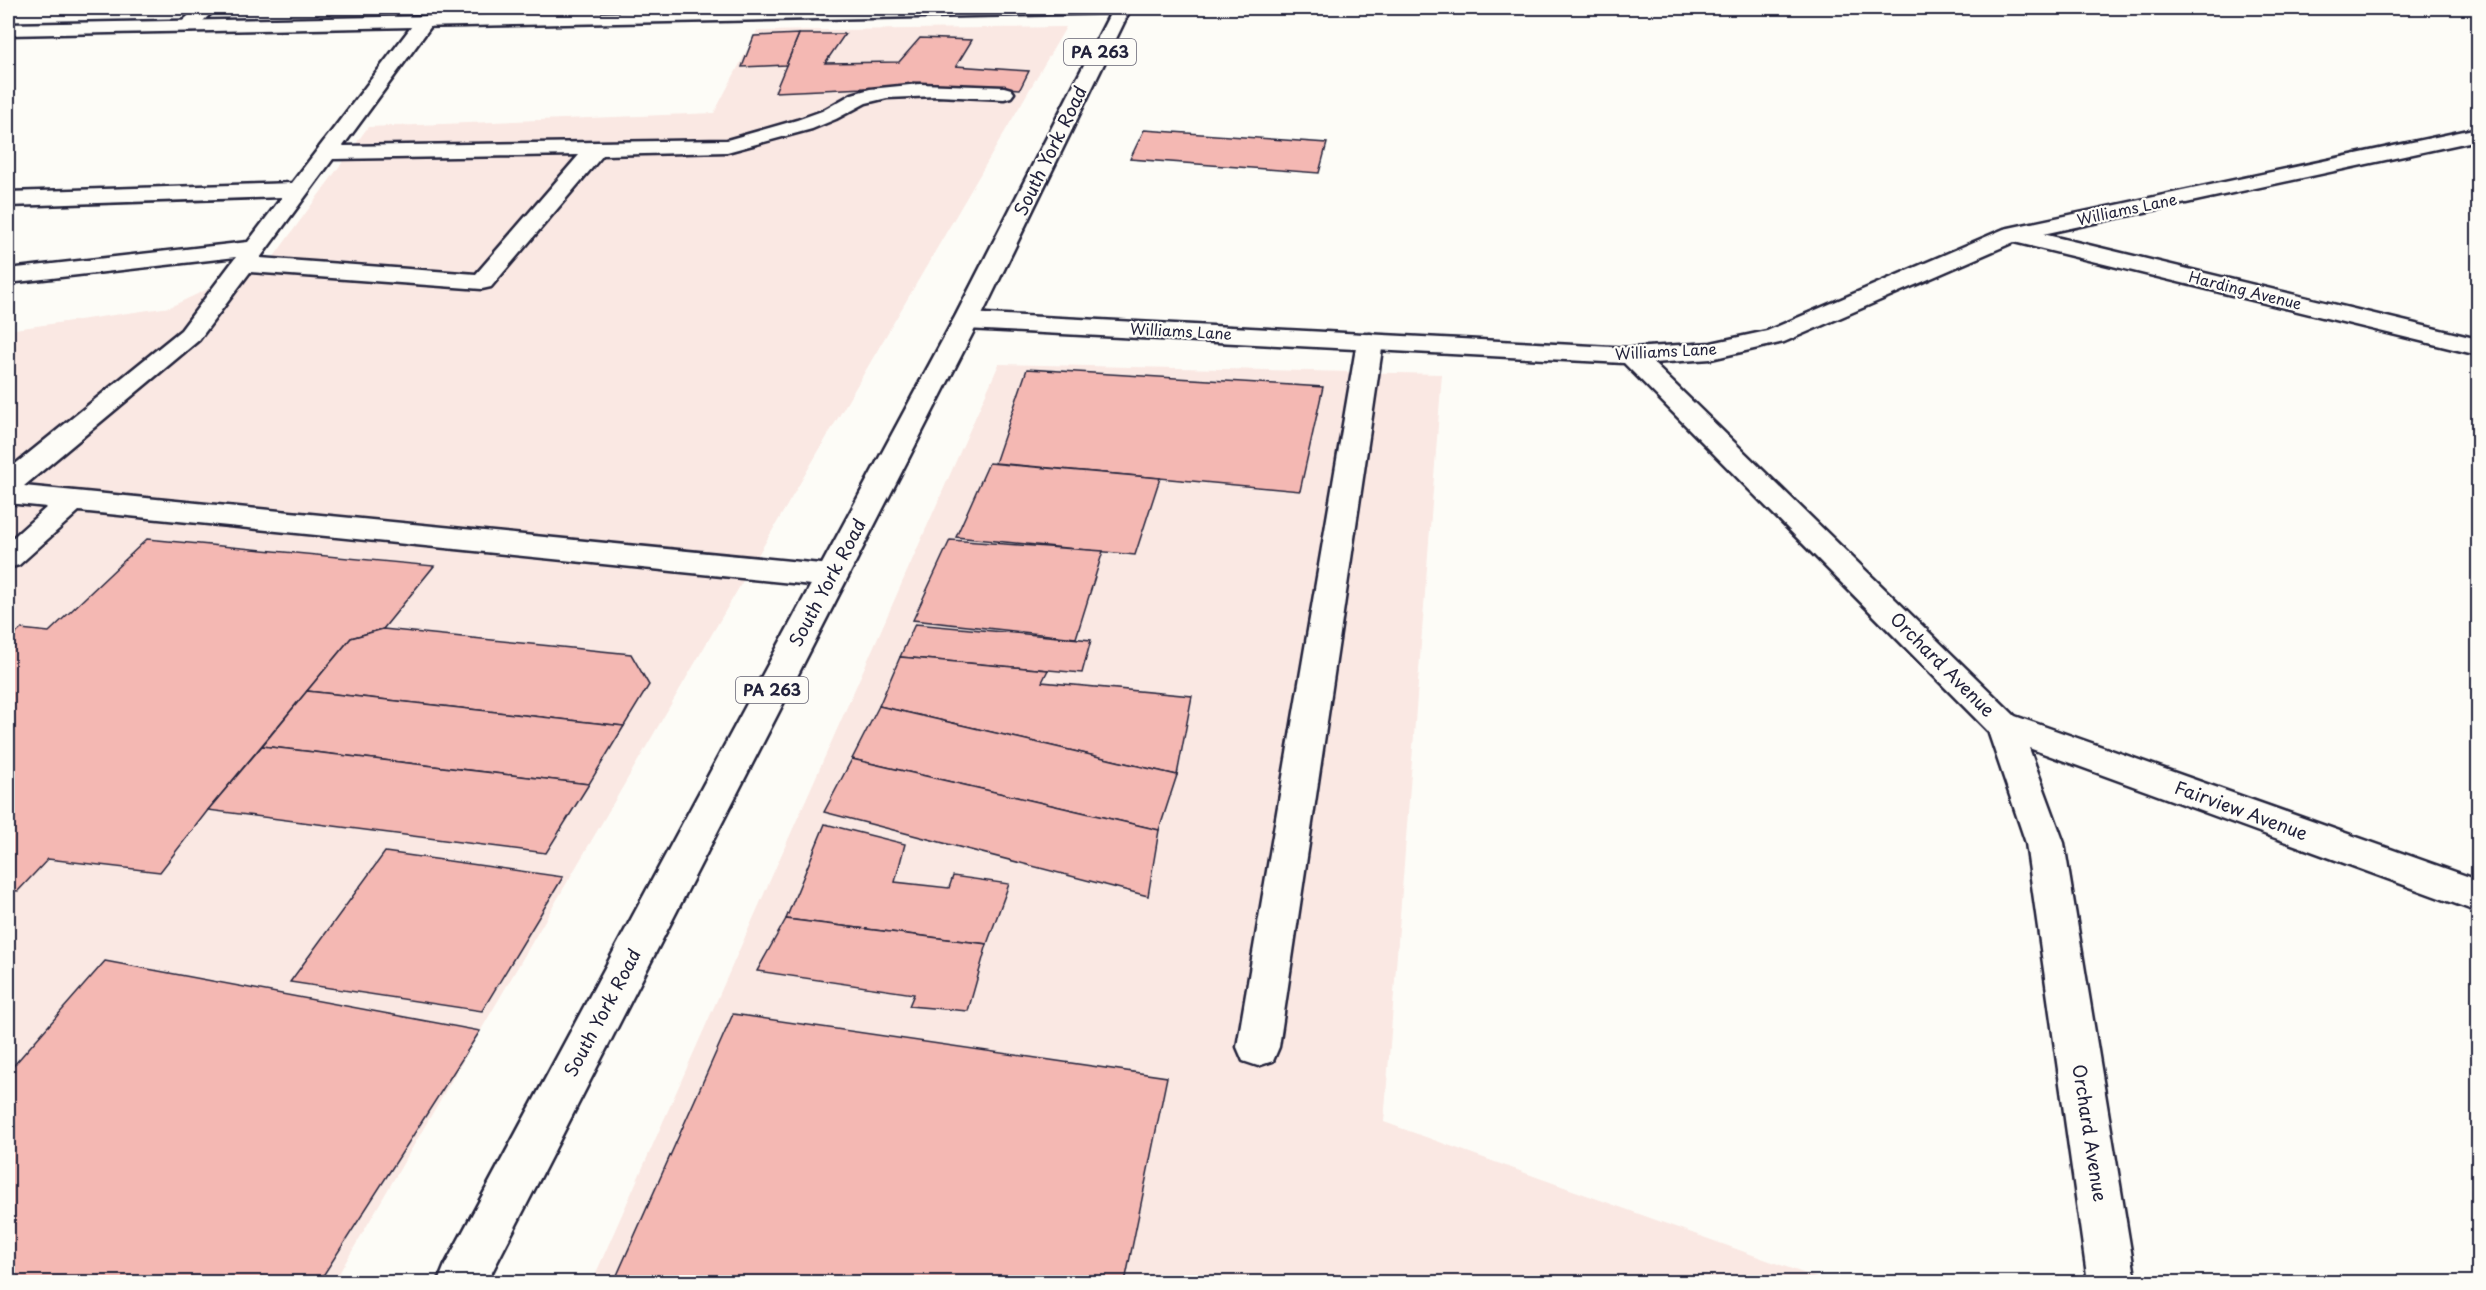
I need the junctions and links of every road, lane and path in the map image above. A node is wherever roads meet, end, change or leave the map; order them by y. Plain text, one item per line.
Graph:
1 (208, 8) edge
2 (1122, 8) edge
3 (424, 22) junction
4 (185, 27) junction
5 (8, 30) edge
6 (1004, 93) dead end
7 (2478, 134) edge
8 (596, 149) junction
9 (326, 153) junction
10 (298, 190) junction
11 (8, 199) edge
12 (2012, 234) junction
13 (248, 256) junction
14 (8, 276) edge
15 (966, 321) junction
16 (1370, 342) junction
17 (2478, 347) edge
18 (1631, 356) junction
19 (8, 484) edge
20 (8, 494) edge
21 (72, 501) junction
22 (8, 558) edge
23 (831, 576) junction
24 (2003, 725) junction
25 (2478, 896) edge
26 (1258, 1047) dead end
27 (462, 1282) edge
28 (2112, 1282) edge

1 - 4 main road
2 - 3 main road
2 - 15 main road, South York Road / PA 263
3 - 4 main road
3 - 9 main road
4 - 5 main road
6 - 8 main road
7 - 12 main road, Williams Lane
8 - 9 main road
8 - 13 main road
9 - 10 main road
10 - 11 main road
10 - 13 main road
12 - 17 main road, Harding Avenue
12 - 18 main road, Williams Lane
13 - 14 main road
13 - 19 main road
15 - 16 main road, Williams Lane
15 - 23 main road, South York Road / PA 263
16 - 18 main road, Williams Lane
16 - 26 main road
18 - 24 main road, Orchard Avenue
20 - 21 main road
21 - 22 main road
21 - 23 main road
23 - 27 main road, South York Road / PA 263
24 - 25 main road, Fairview Avenue
24 - 28 main road, Orchard Avenue

